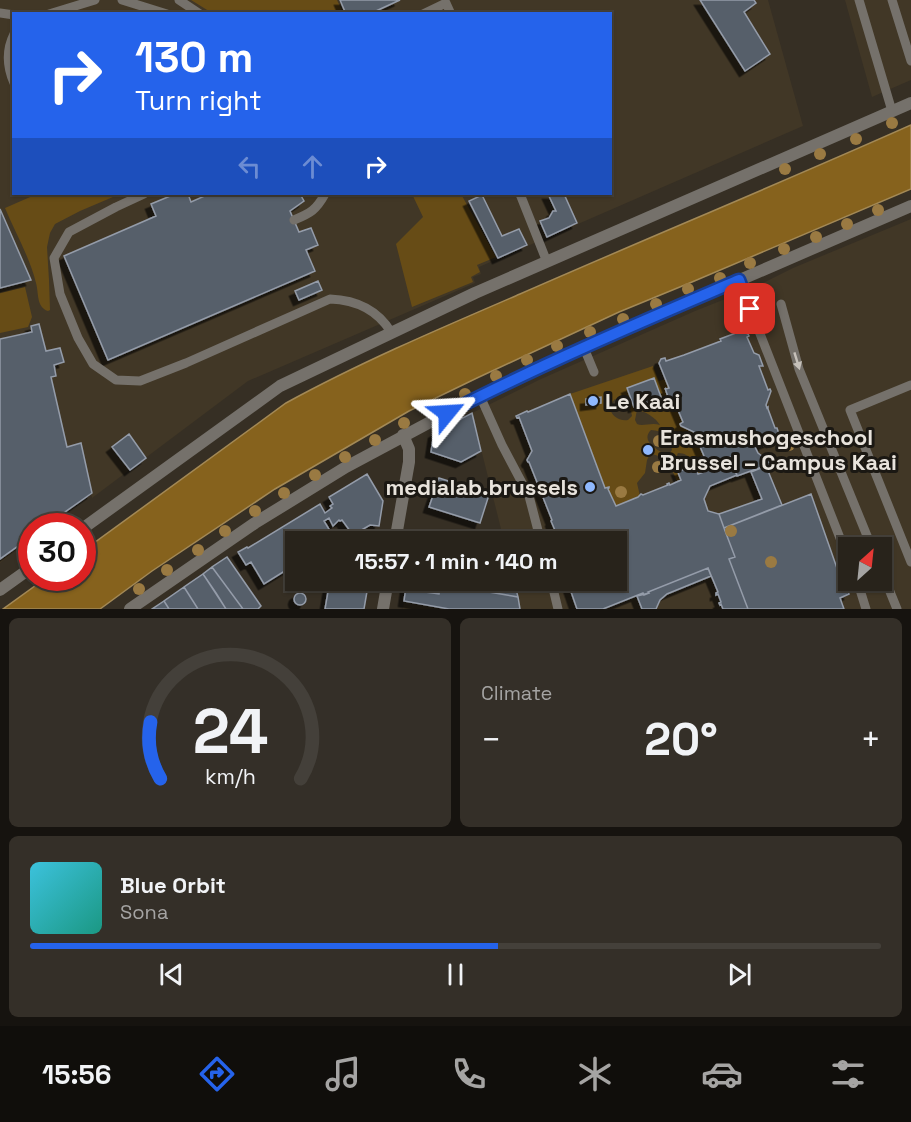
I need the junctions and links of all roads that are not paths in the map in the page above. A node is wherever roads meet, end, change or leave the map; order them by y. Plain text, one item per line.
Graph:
1 (95, 0) edge
2 (122, 0) edge
3 (179, 0) edge
4 (859, 0) edge
5 (892, 0) edge
6 (58, 12) edge
7 (161, 12) edge
8 (197, 12) edge
9 (427, 12) edge
10 (450, 12) edge
11 (12, 37) edge
12 (911, 58) edge
13 (12, 79) edge
14 (911, 103) edge
15 (892, 111) junction
16 (142, 195) edge
17 (325, 195) edge
18 (520, 195) edge
19 (911, 206) edge
20 (294, 220) dead end
21 (547, 262) junction
22 (739, 280) junction
23 (781, 304) dead end
24 (391, 332) junction
25 (584, 348) junction
26 (594, 372) dead end
27 (911, 385) edge
28 (480, 396) junction
29 (403, 435) junction
30 (96, 520) edge
31 (397, 531) edge
32 (538, 531) edge
33 (840, 537) edge
34 (867, 537) edge
35 (911, 562) edge
36 (18, 577) edge
37 (0, 590) edge
38 (386, 591) edge
39 (554, 591) edge
40 (860, 591) edge
41 (890, 591) edge
42 (130, 609) edge
43 (383, 609) edge
44 (558, 609) edge
45 (866, 609) edge
46 (897, 609) edge

1 - 6 lane
2 - 7 lane
3 - 8 lane
4 - 15 lane
5 - 12 lane
9 - 10 lane
11 - 13 lane
14 - 15 street
15 - 21 street
16 - 24 lane
17 - 20 lane
18 - 21 lane
19 - 22 street
21 - 24 street
22 - 25 street
22 - 33 lane
23 -> 34 lane
24 - 30 street
25 - 26 lane
25 - 28 street
27 - 35 lane
28 - 29 street
28 - 32 lane
29 - 31 street
29 - 42 street
36 - 37 street
38 - 43 street
39 - 44 lane
40 - 45 lane
41 - 46 lane

